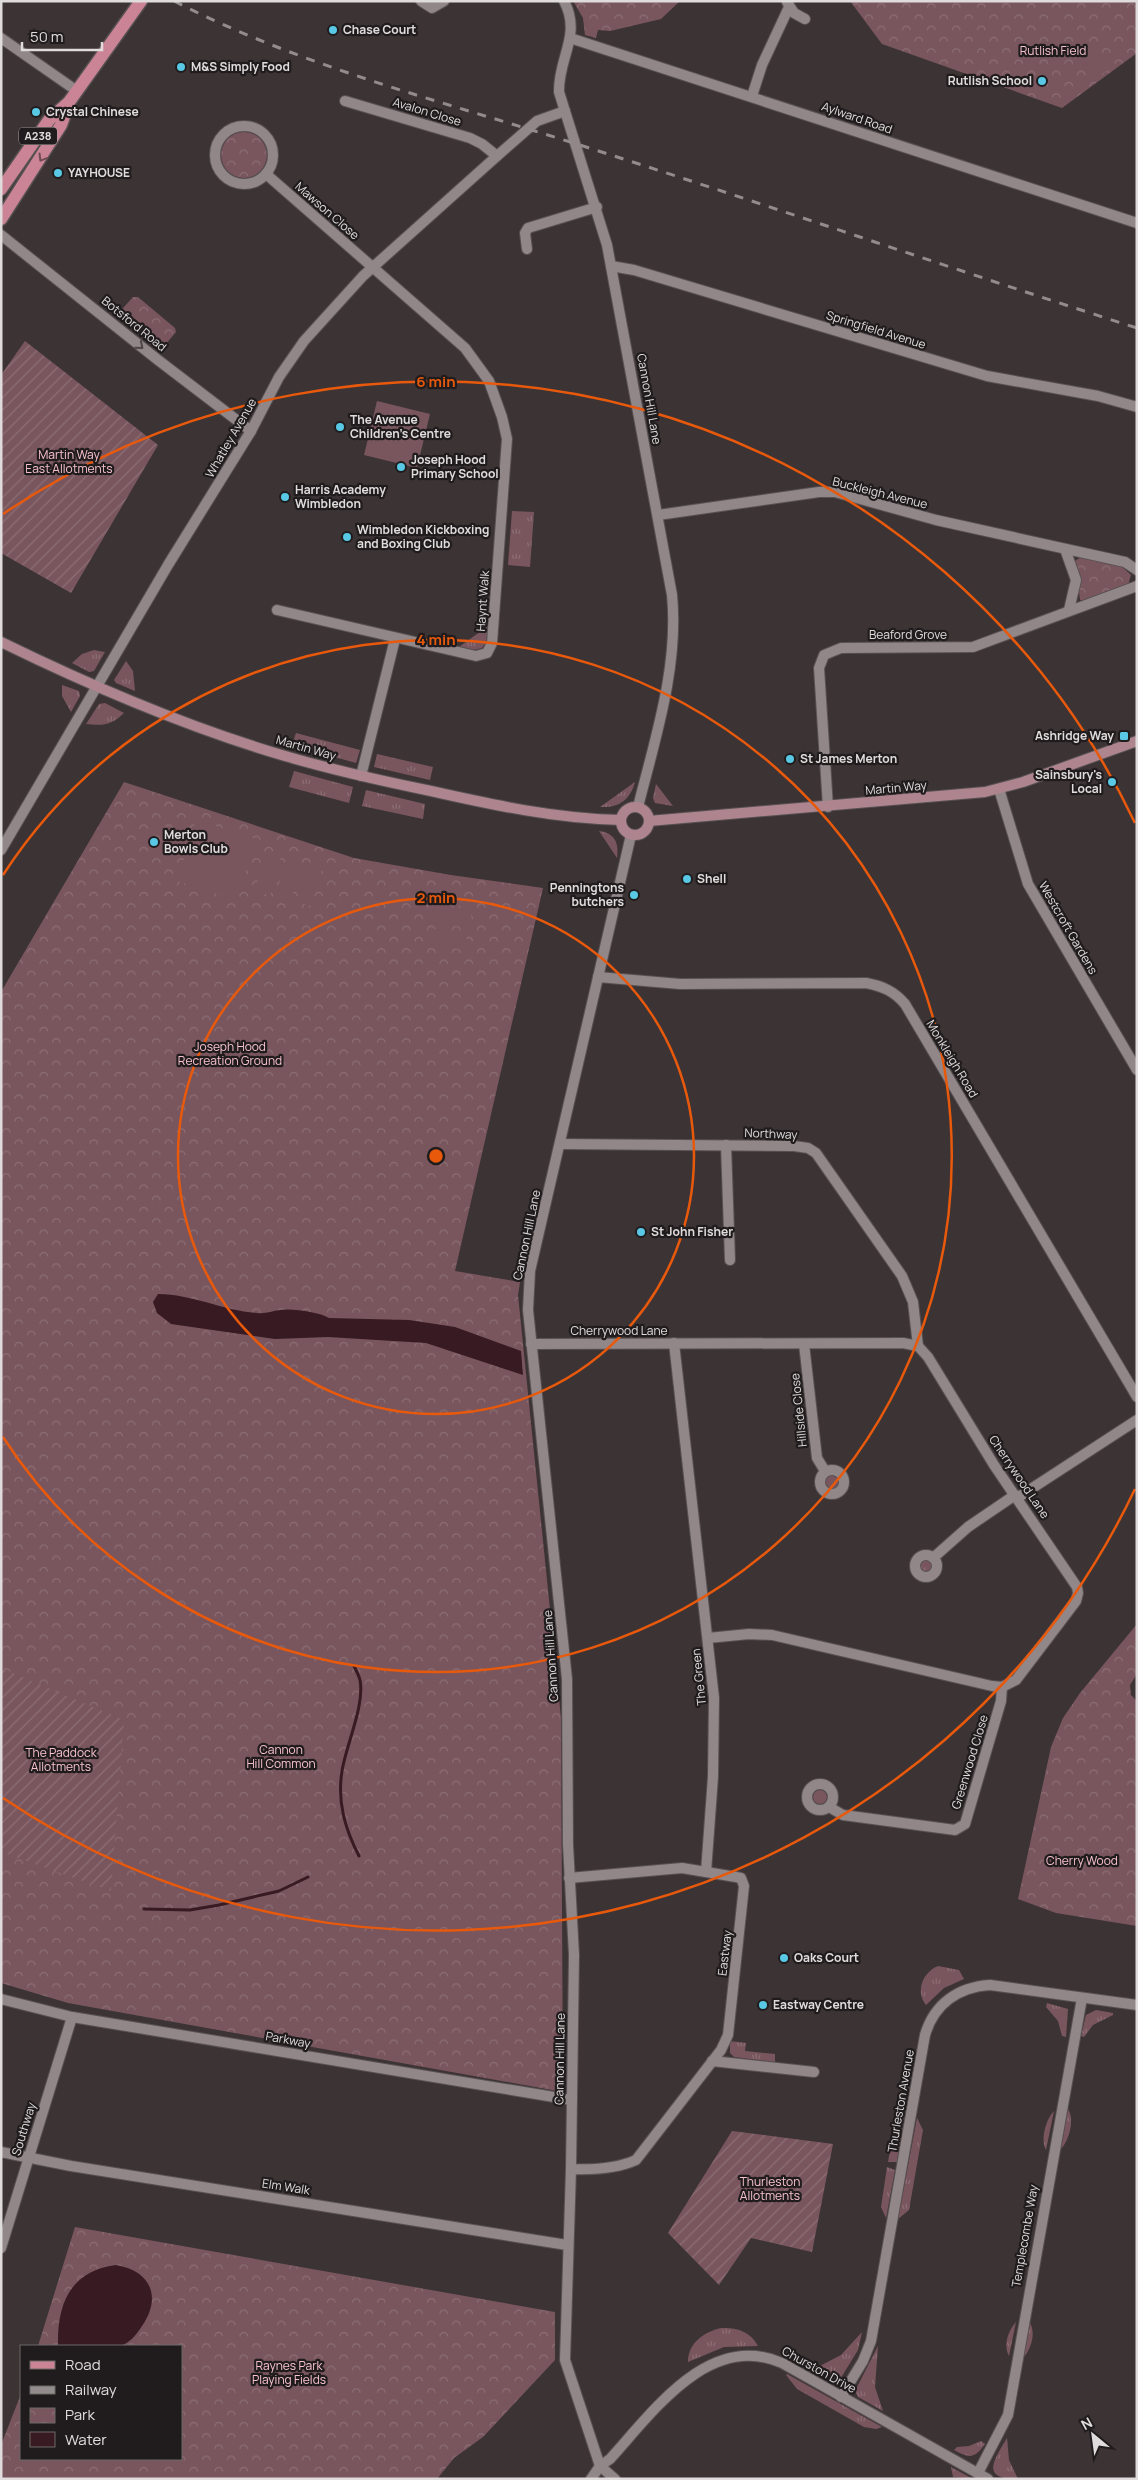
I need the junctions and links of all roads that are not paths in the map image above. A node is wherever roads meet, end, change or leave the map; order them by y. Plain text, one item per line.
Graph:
1 (421, 1) edge
2 (444, 1) edge
3 (564, 1) edge
4 (136, 3) edge
5 (788, 4) edge
6 (805, 19) dead end
7 (1, 38) edge
8 (570, 38) junction
9 (77, 91) junction
10 (752, 96) junction
11 (345, 101) dead end
12 (69, 102) junction
13 (565, 111) junction
14 (497, 156) junction
15 (1, 168) edge
16 (13, 174) junction
17 (266, 174) junction
18 (27, 181) junction
19 (1, 189) edge
20 (597, 207) junction
21 (1, 219) edge
22 (1137, 222) edge
23 (1, 234) edge
24 (527, 249) dead end
25 (611, 266) junction
26 (372, 267) junction
27 (1137, 408) edge
28 (251, 431) junction
29 (658, 515) junction
30 (1064, 549) junction
31 (1137, 570) edge
32 (1137, 586) edge
33 (277, 610) dead end
34 (1069, 610) junction
35 (395, 639) junction
36 (1, 642) edge
37 (97, 687) junction
38 (1137, 741) edge
39 (361, 776) junction
40 (999, 789) junction
41 (638, 807) junction
42 (828, 807) junction
43 (621, 820) junction
44 (650, 821) junction
45 (631, 835) junction
46 (1, 850) edge
47 (598, 977) junction
48 (1137, 1070) edge
49 (561, 1144) junction
50 (726, 1145) junction
51 (730, 1260) dead end
52 (674, 1343) junction
53 (531, 1344) junction
54 (804, 1344) junction
55 (918, 1346) junction
56 (1137, 1397) edge
57 (1137, 1420) edge
58 (825, 1471) dead end
59 (1016, 1497) junction
60 (933, 1558) dead end
61 (708, 1638) junction
62 (1002, 1687) junction
63 (829, 1807) dead end
64 (706, 1872) junction
65 (569, 1878) junction
66 (1082, 1998) junction
67 (1, 1999) edge
68 (1137, 2005) edge
69 (72, 2017) junction
70 (712, 2061) junction
71 (814, 2072) dead end
72 (572, 2100) junction
73 (1, 2152) edge
74 (29, 2158) junction
75 (571, 2169) junction
76 (567, 2245) junction
77 (1, 2248) edge
78 (841, 2397) junction
79 (600, 2466) junction
80 (978, 2473) junction
81 (591, 2479) edge
82 (615, 2479) edge
83 (988, 2479) edge

1 - 2 street
3 - 8 street, Cannon Hill Lane
4 - 9 main road, A238
5 - 6 street
5 - 10 street
7 - 9 street
8 - 10 street, Aylward Road
8 - 13 street, Cannon Hill Lane
9 - 12 main road, A238
10 - 22 street, Aylward Road
11 - 14 street, Avalon Close
12 - 16 main road, A238
12 -> 18 main road, A238
13 - 14 street, Whatley Avenue
13 - 20 street, Cannon Hill Lane
14 - 26 street, Whatley Avenue
15 - 16 main road
16 - 18 main road
16 - 19 main road
17 - 17 street
17 - 26 street, Mawson Close
18 - 21 main road
20 - 24 street
20 - 25 street, Cannon Hill Lane
23 -> 28 street, Botsford Road
25 - 27 street, Springfield Avenue
25 - 29 street, Cannon Hill Lane
26 - 28 street, Whatley Avenue
26 - 35 street, Haynt Walk
28 - 37 street, Whatley Avenue
29 - 30 street, Buckleigh Avenue
29 - 41 street, Cannon Hill Lane
30 - 31 street, Buckleigh Avenue
30 - 34 street
32 - 34 street, Beaford Grove
33 - 35 street, Haynt Walk
34 - 42 street, Beaford Grove
35 - 39 street
36 - 37 main road, Martin Way
37 - 39 main road, Martin Way
37 - 46 street, Whatley Avenue
38 - 40 main road, Martin Way
39 - 43 main road, Martin Way
40 - 42 main road, Martin Way
40 - 48 street, Westcroft Gardens
41 - 43 main road
41 - 44 main road
42 - 44 main road, Martin Way
43 - 45 main road
44 - 45 main road
45 - 47 street, Cannon Hill Lane
47 - 49 street, Cannon Hill Lane
47 - 56 street, Monkleigh Road
49 - 50 street, Northway
49 - 53 street, Cannon Hill Lane
50 - 51 street
50 - 55 street, Northway
52 - 53 street, Cherrywood Lane
52 - 54 street, Cherrywood Lane
52 - 61 street, The Green
53 - 65 street, Cannon Hill Lane
54 - 55 street, Cherrywood Lane
54 - 58 street, Hillside Close
55 - 59 street, Cherrywood Lane
57 - 59 street
59 - 60 street
59 - 62 street, Cherrywood Lane
61 - 62 street
61 - 64 street, The Green
62 - 63 street, Greenwood Close
64 - 65 street
64 - 70 street, Eastway
65 - 72 street, Cannon Hill Lane
66 - 68 street, Thurleston Avenue
66 - 78 street, Thurleston Avenue
66 - 80 street, Templecombe Way
67 - 69 street, Parkway
69 - 72 street, Parkway
69 - 74 street, Southway
70 - 71 street
70 - 75 street, Eastway
72 - 75 street, Cannon Hill Lane
73 - 74 street, Elm Walk
74 - 76 street, Elm Walk
74 - 77 street, Southway
75 - 76 street, Cannon Hill Lane
76 - 79 street, Cannon Hill Lane
78 - 79 street, Churston Drive
78 - 80 street, Churston Drive
79 - 81 street
79 - 82 street
80 - 83 street, Churston Drive

